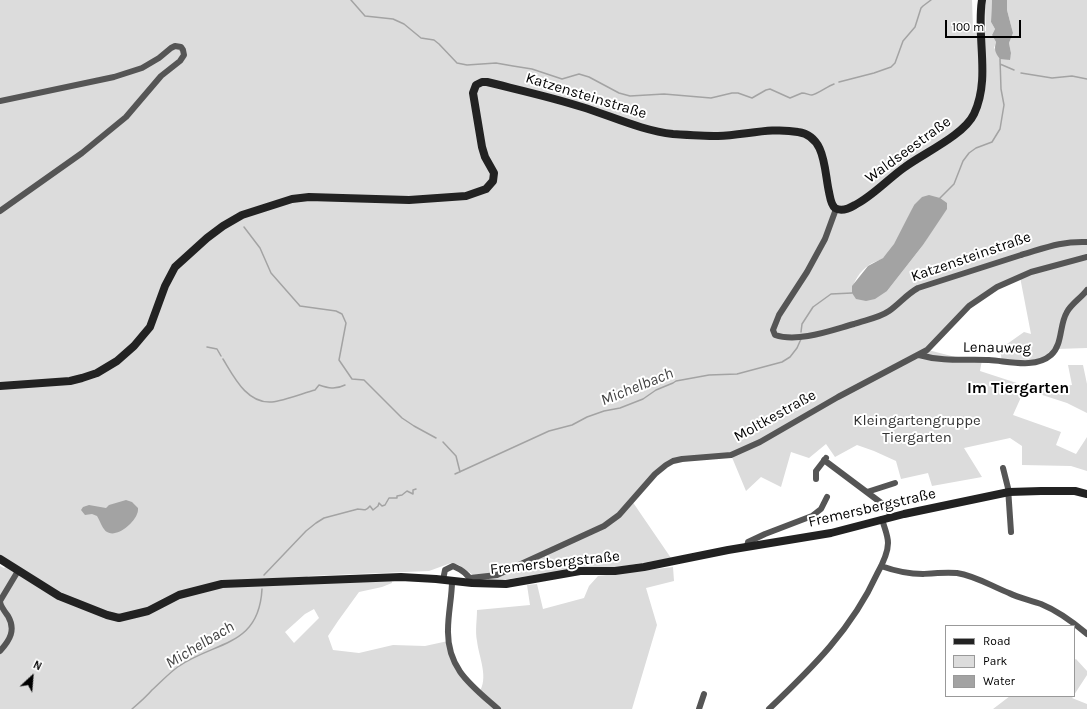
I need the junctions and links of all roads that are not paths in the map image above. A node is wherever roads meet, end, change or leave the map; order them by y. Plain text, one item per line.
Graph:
1 (982, 0) edge
2 (0, 101) edge
3 (836, 209) junction
4 (0, 211) edge
5 (1087, 242) edge
6 (1087, 257) edge
7 (1085, 292) edge
8 (919, 355) junction
9 (0, 386) edge
10 (1003, 468) dead end
11 (816, 479) dead end
12 (895, 483) dead end
13 (867, 492) junction
14 (1009, 492) junction
15 (1087, 494) edge
16 (827, 498) dead end
17 (891, 517) junction
18 (882, 519) junction
19 (1011, 532) dead end
20 (747, 547) junction
21 (0, 559) edge
22 (881, 566) junction
23 (18, 571) junction
24 (448, 580) junction
25 (471, 581) junction
26 (0, 602) edge
27 (1087, 634) edge
28 (0, 651) edge
29 (704, 694) dead end
30 (498, 709) edge
31 (699, 709) edge
32 (769, 709) edge

1 - 3 street, Waldseestraße
2 - 4 street
3 - 5 street, Katzensteinstraße
3 - 9 street, Katzensteinstraße
6 - 8 street, Moltkestraße
7 - 8 street, Lenauweg
8 - 25 street, Moltkestraße
10 - 14 street
11 - 13 street
12 - 13 street
13 - 17 street
14 - 15 street, Fremersbergstraße
14 - 17 street, Fremersbergstraße
14 - 19 street
16 - 20 street
17 - 18 street, Fremersbergstraße
18 - 20 street, Fremersbergstraße
18 - 22 street
20 - 25 street, Fremersbergstraße
21 - 23 street, Fremersbergstraße
22 - 27 street
22 - 32 street
23 - 24 street, Fremersbergstraße
23 - 26 street
24 - 25 street, Fremersbergstraße
24 - 25 street
24 - 30 street
26 - 28 street
29 - 31 street

